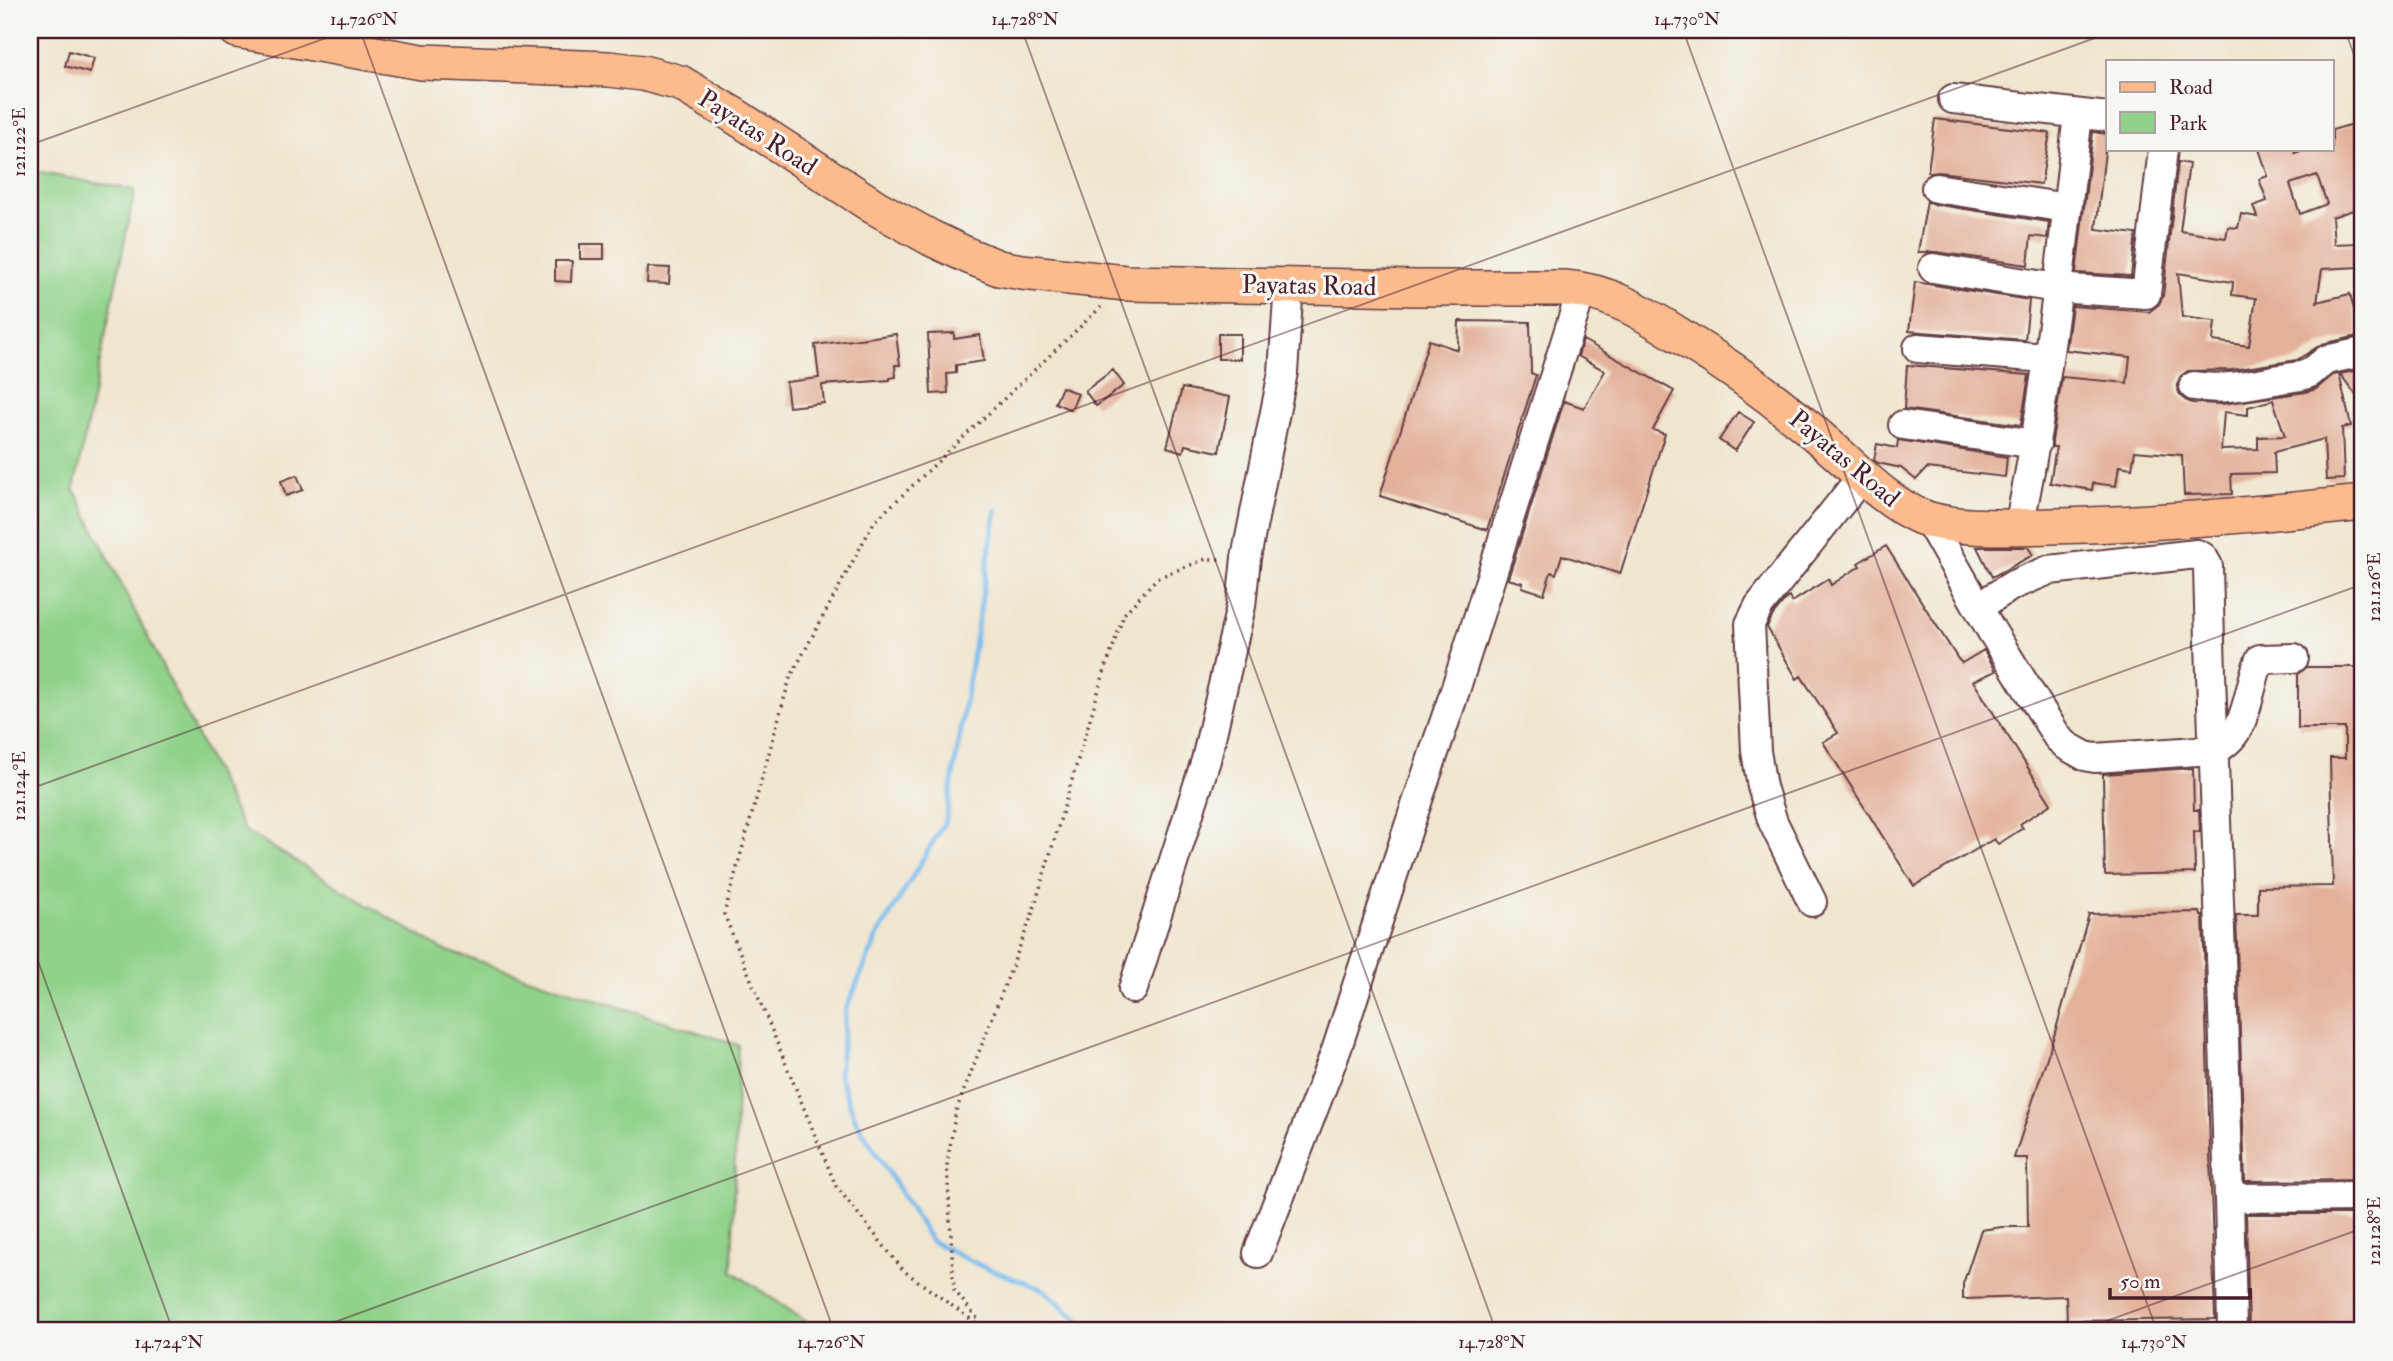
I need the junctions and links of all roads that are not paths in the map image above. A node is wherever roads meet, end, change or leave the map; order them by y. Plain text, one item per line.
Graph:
1 (237, 30) edge
2 (1953, 99) dead end
3 (2078, 114) junction
4 (2106, 117) edge
5 (2163, 150) edge
6 (1936, 188) dead end
7 (2067, 208) junction
8 (1933, 268) dead end
9 (1289, 285) junction
10 (2056, 288) junction
11 (1582, 289) junction
12 (1918, 348) dead end
13 (2363, 352) edge
14 (2047, 358) junction
15 (2194, 386) dead end
16 (1903, 425) dead end
17 (2036, 444) junction
18 (1863, 475) junction
19 (2363, 503) edge
20 (1928, 519) junction
21 (2019, 527) junction
22 (1978, 607) junction
23 (2294, 658) dead end
24 (2212, 750) junction
25 (1812, 902) dead end
26 (1133, 989) dead end
27 (2363, 1197) edge
28 (2230, 1198) junction
29 (1258, 1252) dead end
30 (2232, 1331) edge

1 - 9 main road, Payatas Road
2 - 3 street
3 - 4 street
3 - 7 street
5 - 10 street
6 - 7 street
7 - 10 street
8 - 10 street
9 - 11 main road, Payatas Road
9 - 26 street
10 - 14 street
11 - 18 main road, Payatas Road
11 - 29 street
12 - 14 street
13 - 15 street
14 - 17 street
16 - 17 street
17 - 21 street
18 - 20 main road, Payatas Road
18 - 25 street
19 - 21 main road, Payatas Road
20 - 21 main road, Payatas Road
20 - 22 street
22 - 24 street
22 - 24 street
23 - 24 street
24 - 28 street
27 - 28 street
28 - 30 street

